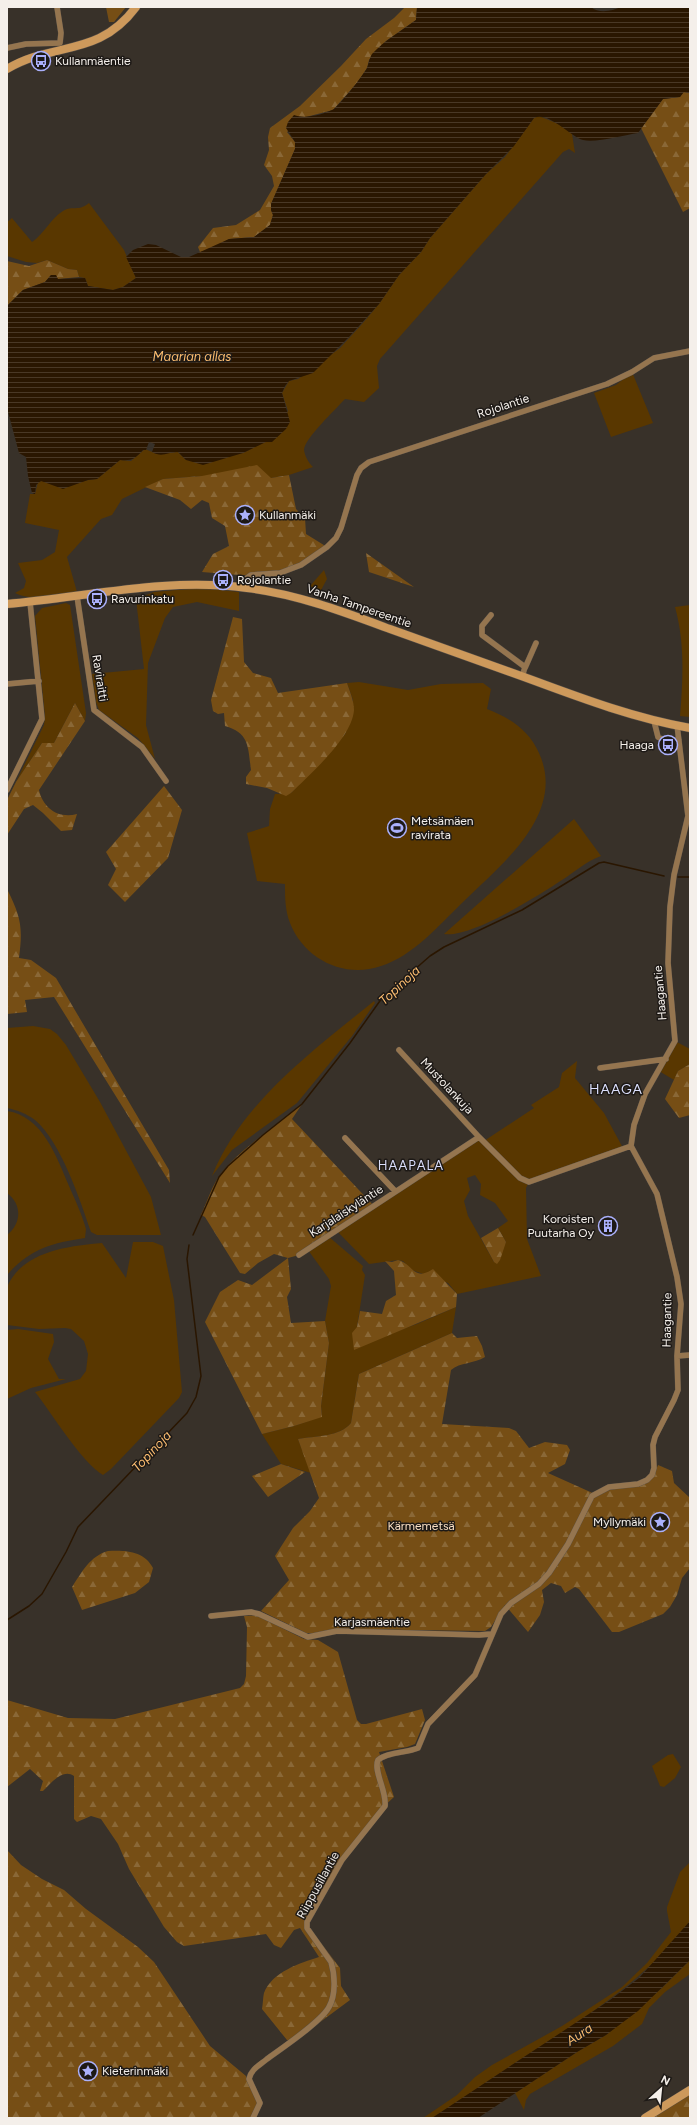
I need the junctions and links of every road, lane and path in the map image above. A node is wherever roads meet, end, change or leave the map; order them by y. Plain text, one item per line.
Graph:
1 (57, 7) edge
2 (136, 7) edge
3 (7, 48) edge
4 (7, 69) edge
5 (690, 351) edge
6 (246, 588) junction
7 (77, 596) junction
8 (30, 602) junction
9 (7, 604) edge
10 (491, 615) dead end
11 (536, 644) dead end
12 (525, 668) junction
13 (522, 677) junction
14 (39, 681) junction
15 (7, 684) edge
16 (654, 721) junction
17 (678, 726) junction
18 (690, 728) edge
19 (679, 740) junction
20 (166, 781) dead end
21 (7, 790) edge
22 (399, 1050) dead end
23 (666, 1059) junction
24 (600, 1068) dead end
25 (345, 1138) dead end
26 (479, 1138) junction
27 (631, 1146) junction
28 (395, 1192) junction
29 (299, 1255) dead end
30 (690, 1355) edge
31 (677, 1356) junction
32 (211, 1616) dead end
33 (491, 1634) junction
34 (690, 2090) edge
35 (253, 2118) edge
36 (645, 2118) edge

1 - 3 street
2 - 4 main road
5 - 6 street, Rojolantie
6 - 7 main road, Vanha Tampereentie
6 - 13 main road, Vanha Tampereentie
7 - 8 main road, Vanha Tampereentie
7 - 20 street, Raviraitti
8 - 9 main road, Vanha Tampereentie
8 - 14 street
10 - 12 street
11 - 12 street
12 - 13 street
13 - 16 main road, Vanha Tampereentie
14 - 15 street
14 - 21 street
16 - 17 main road, Vanha Tampereentie
16 - 19 street
17 - 18 main road, Vanha Tampereentie
17 - 19 street, Haagantie
19 - 23 street, Haagantie
22 - 26 street, Mustolankuja
23 - 24 street
23 - 27 street, Haagantie
25 - 28 street
26 - 27 street
26 - 28 street, Karjalaiskyläntie
27 - 31 street, Haagantie
28 - 29 street, Karjalaiskyläntie
30 - 31 street
31 - 33 street, Haagantie
32 - 33 street, Karjasmäentie
33 - 35 street, Riippusillantie
34 - 36 main road

